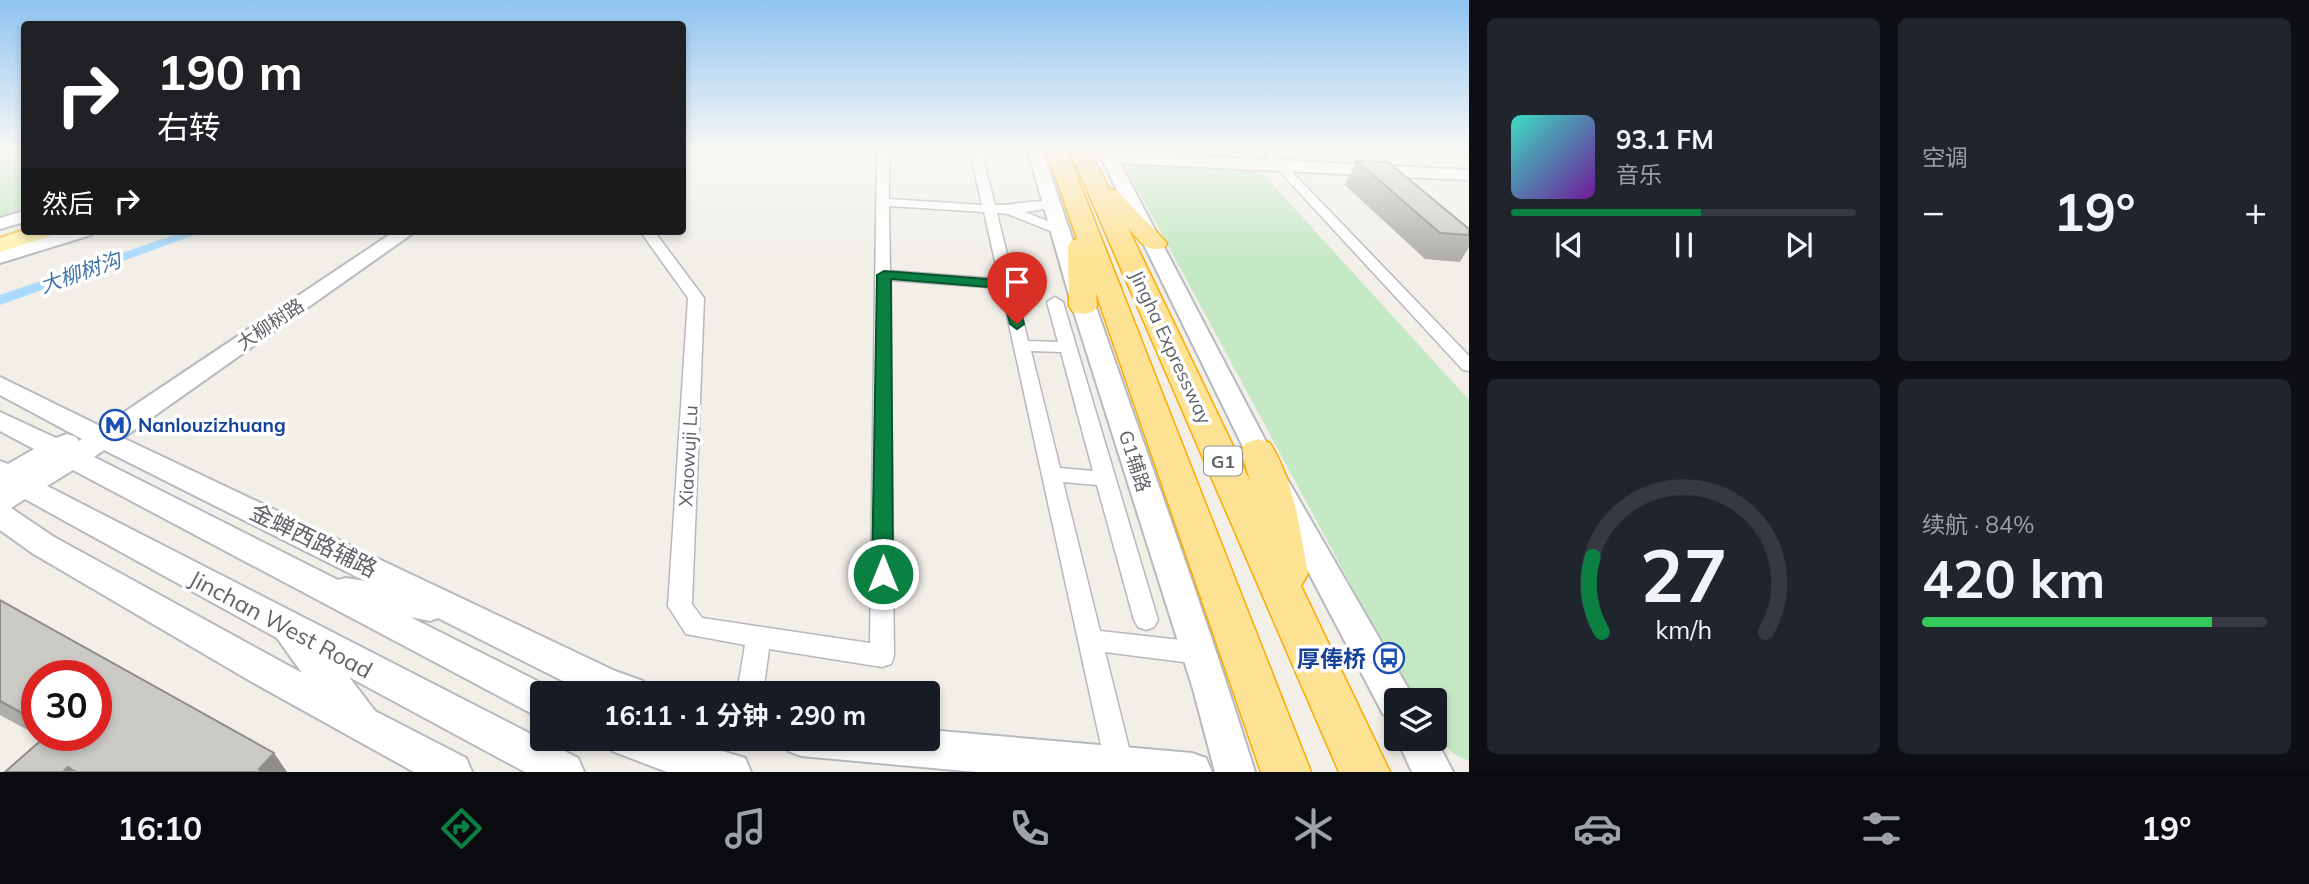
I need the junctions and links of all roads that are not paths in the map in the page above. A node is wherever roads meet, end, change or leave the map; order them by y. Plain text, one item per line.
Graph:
1 (883, 187) edge
2 (990, 187) edge
3 (1051, 187) edge
4 (1061, 187) edge
5 (1109, 187) edge
6 (1116, 187) edge
7 (1300, 187) edge
8 (883, 202) junction
9 (999, 209) junction
10 (1064, 216) junction
11 (21, 217) edge
12 (0, 224) edge
13 (21, 228) edge
14 (0, 234) edge
15 (32, 235) edge
16 (71, 235) edge
17 (401, 235) edge
18 (650, 235) edge
19 (0, 245) edge
20 (0, 257) edge
21 (884, 275) junction
22 (1007, 284) junction
23 (1069, 304) junction
24 (1021, 345) junction
25 (1068, 348) junction
26 (1469, 366) edge
27 (0, 385) edge
28 (0, 420) edge
29 (99, 435) junction
30 (1258, 451) junction
31 (62, 453) junction
32 (1052, 474) junction
33 (1105, 479) junction
34 (6, 483) edge
35 (0, 514) edge
36 (321, 586) junction
37 (462, 613) junction
38 (1146, 620) dead end
39 (286, 626) junction
40 (760, 637) junction
41 (1090, 640) junction
42 (1199, 653) junction
43 (1319, 668) junction
44 (599, 681) edge
45 (752, 681) edge
46 (1388, 688) edge
47 (530, 696) edge
48 (366, 726) junction
49 (661, 751) edge
50 (931, 751) edge
51 (1422, 751) edge
52 (1224, 766) edge
53 (1120, 770) edge
54 (452, 772) edge
55 (564, 772) edge
56 (732, 772) edge
57 (1192, 772) edge
58 (1286, 772) edge
59 (1365, 772) edge
60 (1433, 772) edge

1 - 8 street
2 - 9 street
3 - 10 street
4 - 10 highway, Jingha Expressway / G1
5 - 43 highway, Jingha Expressway / G1
6 - 30 street
7 - 26 street
8 - 9 street
8 - 21 street
9 - 10 street
9 - 10 street
9 - 22 street
10 - 23 highway
10 - 58 highway, Jingha Expressway / G1
11 - 12 street
13 - 14 main road
15 - 19 main road
16 - 20 street
17 - 29 street, 大柳树路
18 - 40 street, Xiaowuji Lu
21 - 22 street
21 - 40 street, Xiaowuji Lu
22 - 24 street
23 - 25 street
23 - 42 street, G1辅路
24 - 25 street
24 - 32 street
25 - 33 street
27 - 29 street, 金蝉西路辅路
28 - 31 street
29 - 31 street, 大柳树路
29 - 37 street, 金蝉西路辅路
30 - 43 highway
30 - 46 street
31 - 34 street, 大柳树路
31 - 36 street
32 - 33 street
32 - 41 street
33 - 38 street
34 - 39 street, Jinchan West Road
35 - 48 street
36 - 37 street
36 - 47 street
37 - 44 street, 金蝉西路辅路
39 - 48 street
39 - 55 street, Jinchan West Road
40 - 45 street
41 - 42 street
41 - 53 street
42 - 52 street, G1辅路
43 - 59 highway, Jingha Expressway / G1
48 - 54 street
49 - 56 street
50 - 53 street
51 - 60 street
53 - 57 street

